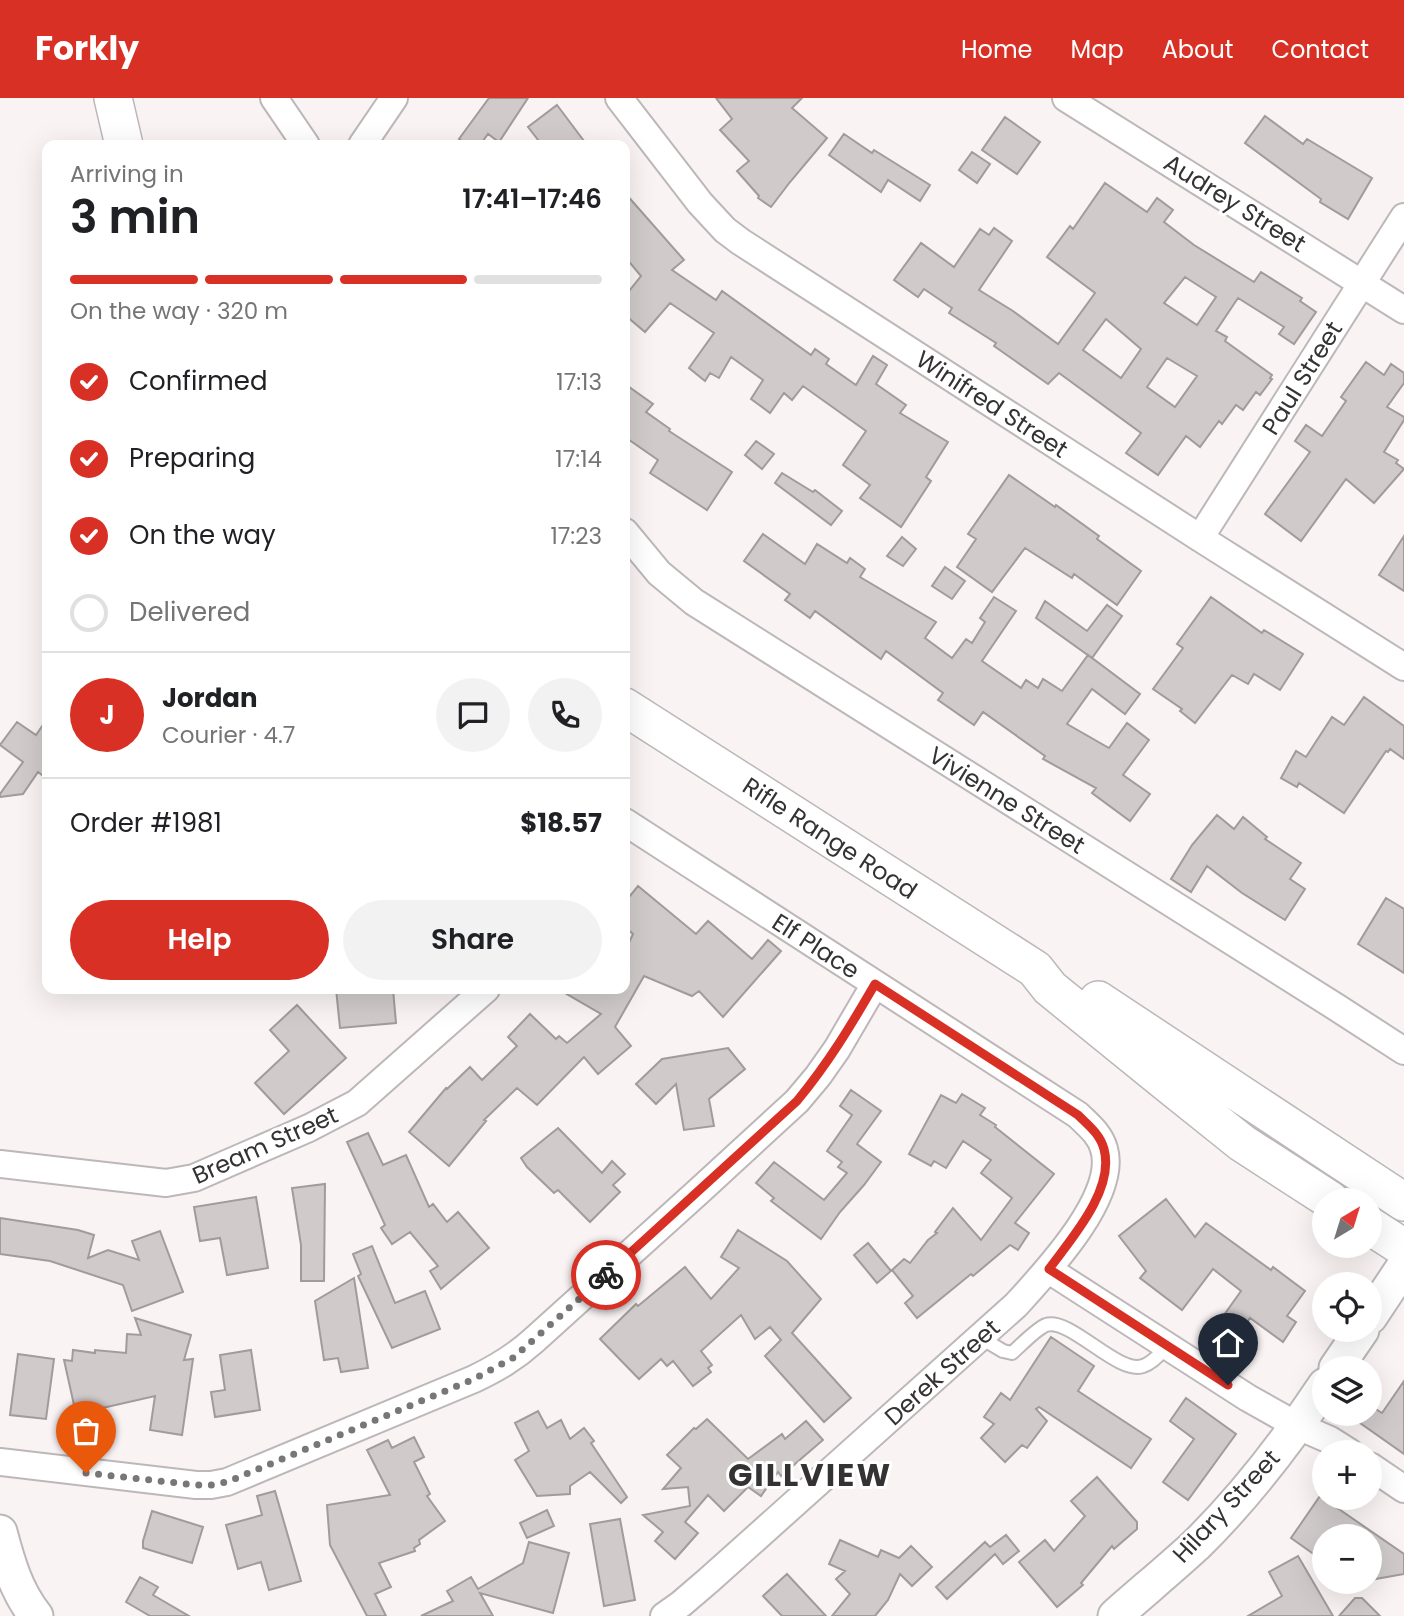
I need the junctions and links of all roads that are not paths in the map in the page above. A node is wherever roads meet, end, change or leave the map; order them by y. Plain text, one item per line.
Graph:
1 (113, 98) edge
2 (274, 98) edge
3 (394, 98) edge
4 (619, 98) edge
5 (1066, 98) edge
6 (123, 140) edge
7 (303, 140) edge
8 (365, 140) edge
9 (1404, 218) edge
10 (1362, 282) junction
11 (1404, 310) edge
12 (630, 538) edge
13 (1200, 538) junction
14 (1404, 667) edge
15 (630, 710) edge
16 (630, 829) edge
17 (1035, 969) junction
18 (875, 984) junction
19 (480, 994) edge
20 (1404, 1051) edge
21 (1078, 1115) joint
22 (0, 1164) edge
23 (1312, 1188) edge
24 (1404, 1202) edge
25 (1382, 1234) edge
26 (1404, 1248) edge
27 (1404, 1266) edge
28 (1049, 1269) junction
29 (1382, 1299) edge
30 (981, 1338) junction
31 (1168, 1345) junction
32 (1312, 1405) edge
33 (1298, 1426) junction
34 (1330, 1440) edge
35 (0, 1462) edge
36 (1382, 1474) edge
37 (1404, 1489) edge
38 (0, 1532) edge
39 (36, 1616) edge
40 (664, 1616) edge
41 (1115, 1616) edge

1 - 6 main road
2 - 7 street
3 - 8 street
4 - 13 street, Winifred Street
5 - 10 street, Audrey Street
9 - 10 street, Paul Street
10 - 11 street, Audrey Street
10 - 13 street, Paul Street
12 - 20 street, Vivienne Street
13 - 14 street, Winifred Street
15 - 17 main road, Rifle Range Road
16 - 18 street, Elf Place
17 - 23 main road, Rifle Range Road
17 - 24 main road, Rifle Range Road
18 - 21 street, Elf Place
18 - 35 street
19 - 22 street, Bream Street
21 - 28 street, Derek Street
25 - 26 main road
27 - 29 street
28 - 30 street, Derek Street
28 - 31 street
30 - 31 lane
30 - 40 street, Derek Street
31 - 33 street
32 - 33 street, Hilary Street
33 - 34 street
33 - 41 street, Hilary Street
36 - 37 street
38 - 39 street

